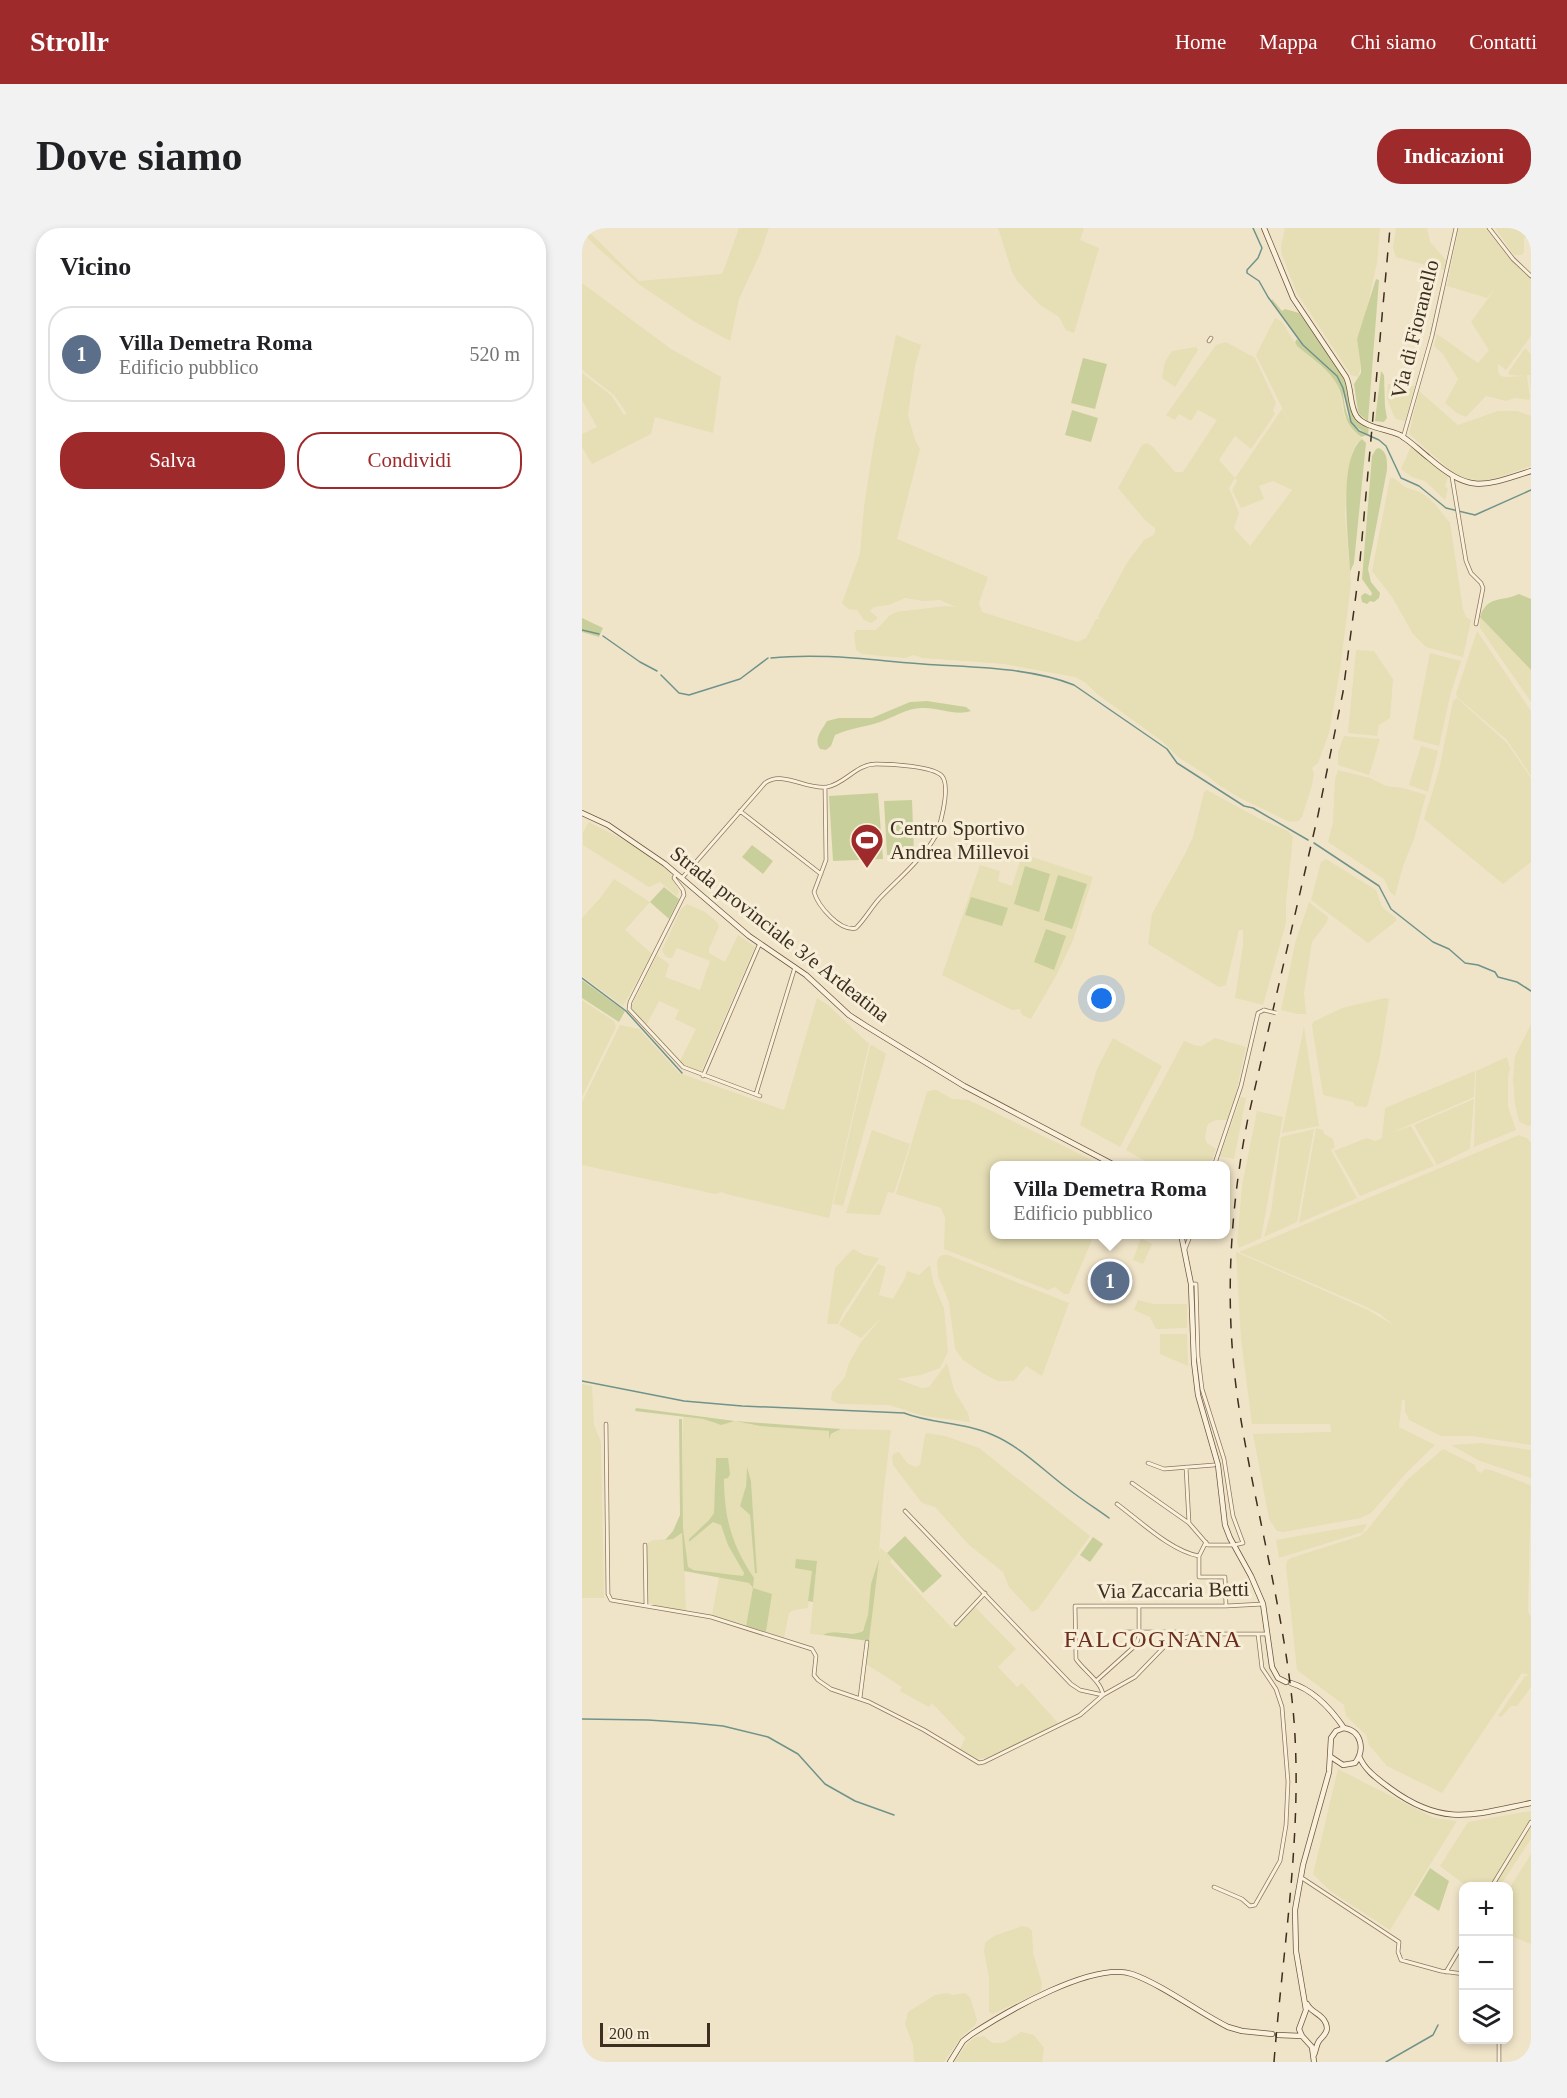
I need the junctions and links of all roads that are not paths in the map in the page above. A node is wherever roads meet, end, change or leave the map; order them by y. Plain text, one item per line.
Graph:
1 (1264, 228) edge
2 (1456, 228) edge
3 (1489, 228) edge
4 (1531, 276) edge
5 (1403, 438) junction
6 (1531, 471) edge
7 (1452, 477) junction
8 (1476, 624) dead end
9 (825, 787) junction
10 (740, 812) junction
11 (582, 813) edge
12 (676, 873) junction
13 (822, 875) junction
14 (682, 878) junction
15 (760, 943) junction
16 (795, 967) junction
17 (1276, 1013) dead end
18 (703, 1076) junction
19 (1106, 1161) edge
20 (1216, 1161) edge
21 (1182, 1239) edge
22 (1189, 1239) edge
23 (1185, 1249) junction
24 (1191, 1284) junction
25 (606, 1424) dead end
26 (1148, 1463) dead end
27 (1214, 1465) dead end
28 (1186, 1467) junction
29 (1132, 1483) dead end
30 (1117, 1504) dead end
31 (905, 1511) dead end
32 (1189, 1523) junction
33 (1206, 1542) junction
34 (645, 1545) dead end
35 (1234, 1545) junction
36 (1199, 1556) junction
37 (985, 1593) junction
38 (1263, 1604) junction
39 (646, 1606) junction
40 (1139, 1606) junction
41 (1226, 1606) junction
42 (956, 1624) dead end
43 (1122, 1632) dead end
44 (1139, 1632) junction
45 (1178, 1632) dead end
46 (1257, 1634) junction
47 (1268, 1634) junction
48 (867, 1642) dead end
49 (1096, 1681) junction
50 (1103, 1695) junction
51 (860, 1698) junction
52 (1337, 1718) junction
53 (1344, 1728) junction
54 (1337, 1730) junction
55 (1359, 1756) junction
56 (1331, 1757) junction
57 (1338, 1763) junction
58 (1353, 1764) junction
59 (1366, 1768) junction
60 (1329, 1772) junction
61 (1531, 1803) edge
62 (1531, 1822) edge
63 (1300, 1876) junction
64 (1495, 1882) edge
65 (1214, 1887) dead end
66 (1459, 1950) edge
67 (1446, 1972) junction
68 (1459, 1973) edge
69 (1306, 2001) junction
70 (1318, 2015) junction
71 (1305, 2017) junction
72 (1299, 2029) junction
73 (1286, 2036) junction
74 (1302, 2036) junction
75 (1319, 2040) junction
76 (1308, 2041) junction
77 (1499, 2044) edge
78 (1314, 2060) edge
79 (950, 2062) edge
80 (1499, 2062) edge

1 - 5 main road
2 - 5 street, Via di Fioranello
3 - 4 street
5 - 7 main road
6 - 7 main road
7 - 8 street
9 - 10 street
9 - 13 street
9 - 13 street
10 - 13 street
10 - 14 street
11 - 12 main road, Strada provinciale 3/e Ardeatina
12 - 14 main road, Strada provinciale 3/e Ardeatina
12 - 18 street
14 - 15 main road, Strada provinciale 3/e Ardeatina
15 - 16 main road, Strada provinciale 3/e Ardeatina
15 - 18 street
16 - 18 street
16 - 19 main road, Strada provinciale 3/e Ardeatina
17 - 20 street, bridge
21 - 23 main road
22 - 23 street
23 - 24 main road
24 - 35 main road
24 - 35 street
25 - 39 street
26 - 28 street
27 - 28 street
28 - 32 street
29 - 32 street
30 - 36 street
31 - 37 street
32 - 33 street
33 - 35 street
33 - 36 street
34 - 39 street
35 - 38 main road
36 - 41 street
37 - 42 street
37 - 50 street
38 - 41 street, Via Zaccaria Betti
38 - 47 main road
39 - 51 street
40 - 41 street, Via Zaccaria Betti
40 - 44 street
40 - 49 street, Via Zaccaria Betti
43 - 44 street
44 - 45 street
44 - 49 street
46 - 47 street
46 - 50 street
46 - 65 street
47 - 52 main road
48 - 51 street
49 - 50 street, Via Zaccaria Betti
50 - 51 street
52 - 53 main road
52 - 54 main road
53 - 54 main road
53 - 55 main road
54 - 56 main road
55 - 58 main road
55 - 59 main road
56 - 57 main road
56 - 60 main road
57 - 58 main road
57 - 60 main road
58 - 59 main road
59 - 61 main road
60 - 63 main road
62 - 64 street
63 - 67 street
63 - 69 main road
66 - 67 street
67 - 68 street
69 - 70 main road
69 - 71 main road
70 - 71 main road
70 - 75 main road
71 - 72 main road
72 - 73 main road
72 - 74 main road
73 - 74 main road
73 - 79 main road
74 - 76 main road
75 - 76 main road
75 - 78 main road
76 - 78 main road
77 - 80 street

